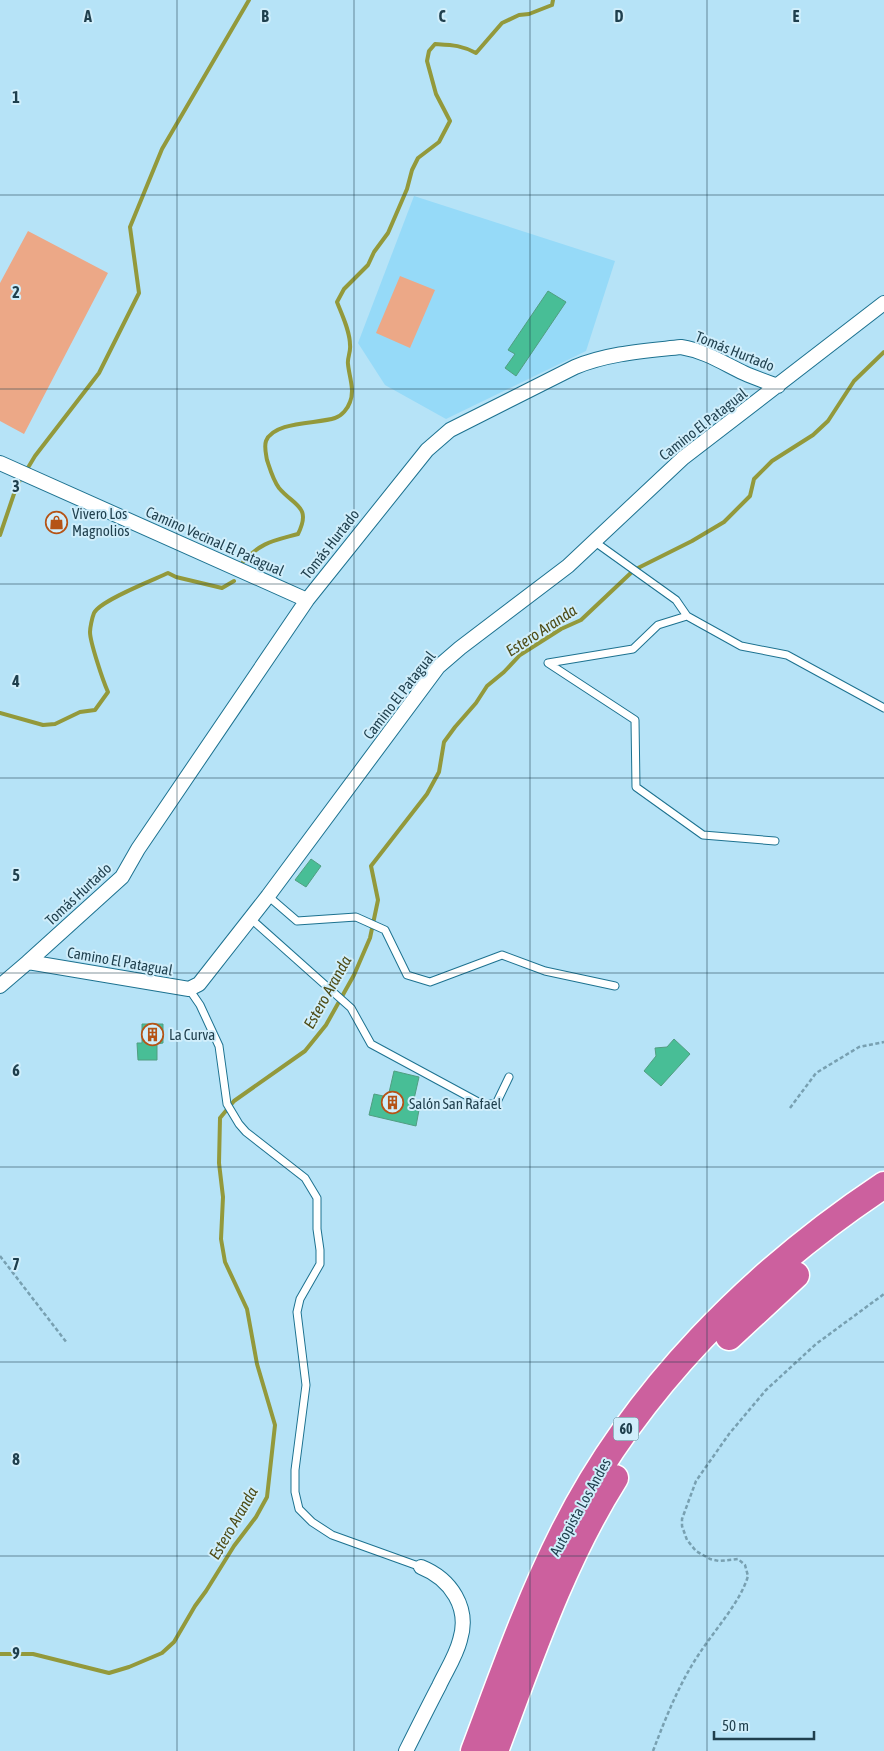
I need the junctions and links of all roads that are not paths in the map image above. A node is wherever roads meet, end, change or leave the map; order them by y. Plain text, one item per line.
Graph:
1 (884, 303) edge
2 (778, 386) junction
3 (0, 463) edge
4 (595, 542) junction
5 (307, 600) junction
6 (687, 616) junction
7 (884, 708) edge
8 (775, 841) dead end
9 (268, 896) junction
10 (250, 918) junction
11 (28, 962) junction
12 (0, 986) edge
13 (615, 986) dead end
14 (189, 989) junction
15 (509, 1077) dead end
16 (884, 1185) edge
17 (884, 1207) edge
18 (421, 1567) joint
19 (406, 1751) edge
20 (474, 1751) edge
21 (495, 1751) edge

1 - 2 street, Camino El Patagual
2 - 4 street, Camino El Patagual
2 - 5 street, Tomás Hurtado
3 - 5 street, Camino Vecinal El Patagual
4 - 6 lane
4 - 9 street, Camino El Patagual
5 - 11 street, Tomás Hurtado
6 - 7 lane
6 - 8 lane
9 - 10 street, Camino El Patagual
9 - 13 lane
10 - 14 street, Camino El Patagual
10 - 15 lane
11 - 12 street
11 - 14 street, Camino El Patagual
14 - 18 lane
16 - 20 highway, Autopista Los Andes / 60
17 - 21 highway, Autopista Los Andes / 60
18 - 19 street

